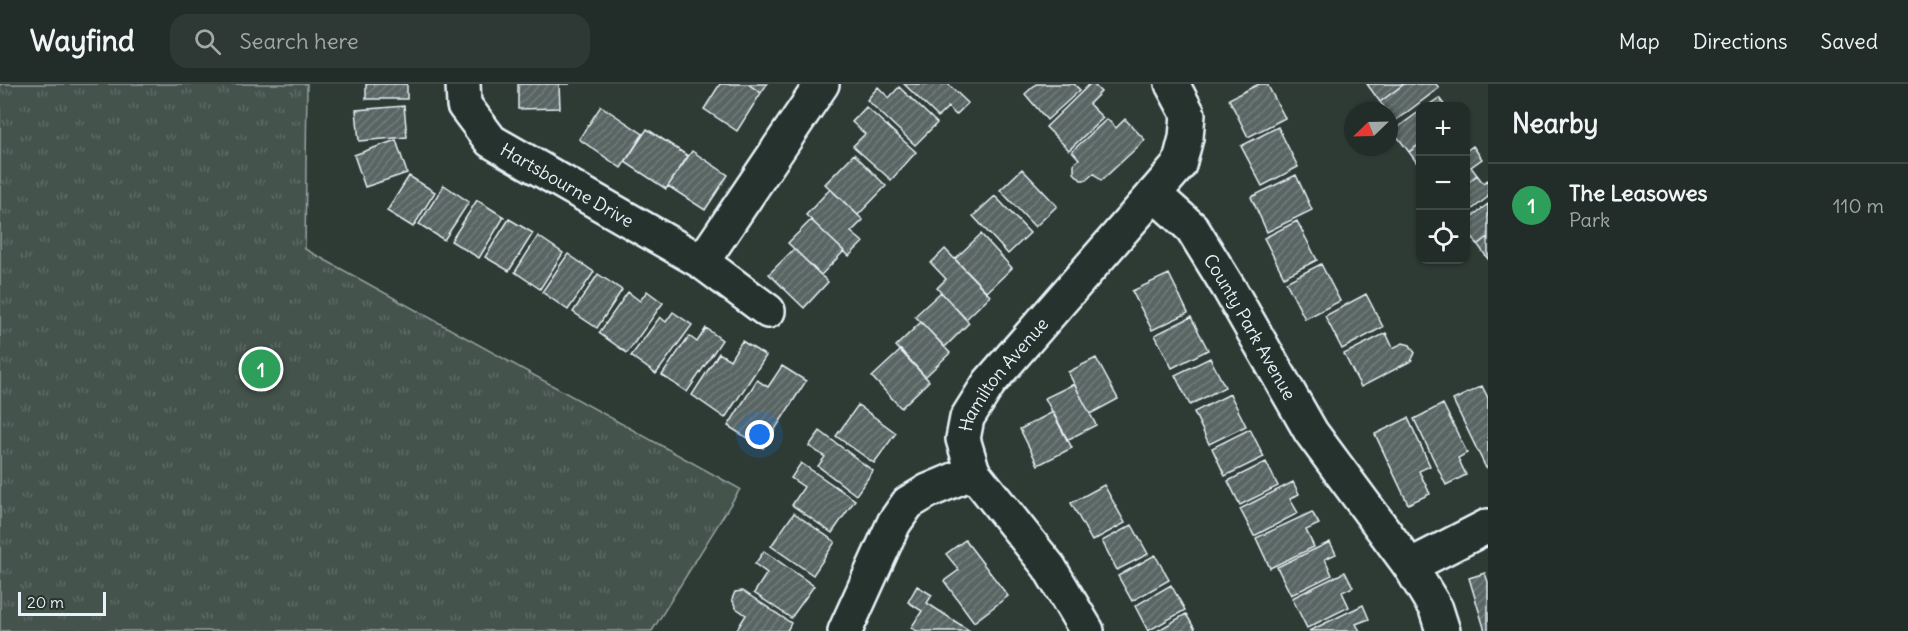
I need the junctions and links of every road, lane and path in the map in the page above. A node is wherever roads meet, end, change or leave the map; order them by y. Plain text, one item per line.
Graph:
1 (463, 84) edge
2 (822, 84) edge
3 (1172, 84) edge
4 (1154, 194) junction
5 (702, 262) junction
6 (768, 310) dead end
7 (973, 472) junction
8 (1488, 525) edge
9 (1410, 566) junction
10 (845, 631) edge
11 (1087, 631) edge
12 (1443, 631) edge

1 - 5 street, Hartsbourne Drive
2 - 5 street
3 - 4 street
4 - 7 street, Hamilton Avenue
4 - 9 street, County Park Avenue
5 - 6 street, Hartsbourne Drive
7 - 10 street
7 - 11 street, Hamilton Avenue
8 - 9 street
9 - 12 street, County Park Avenue

